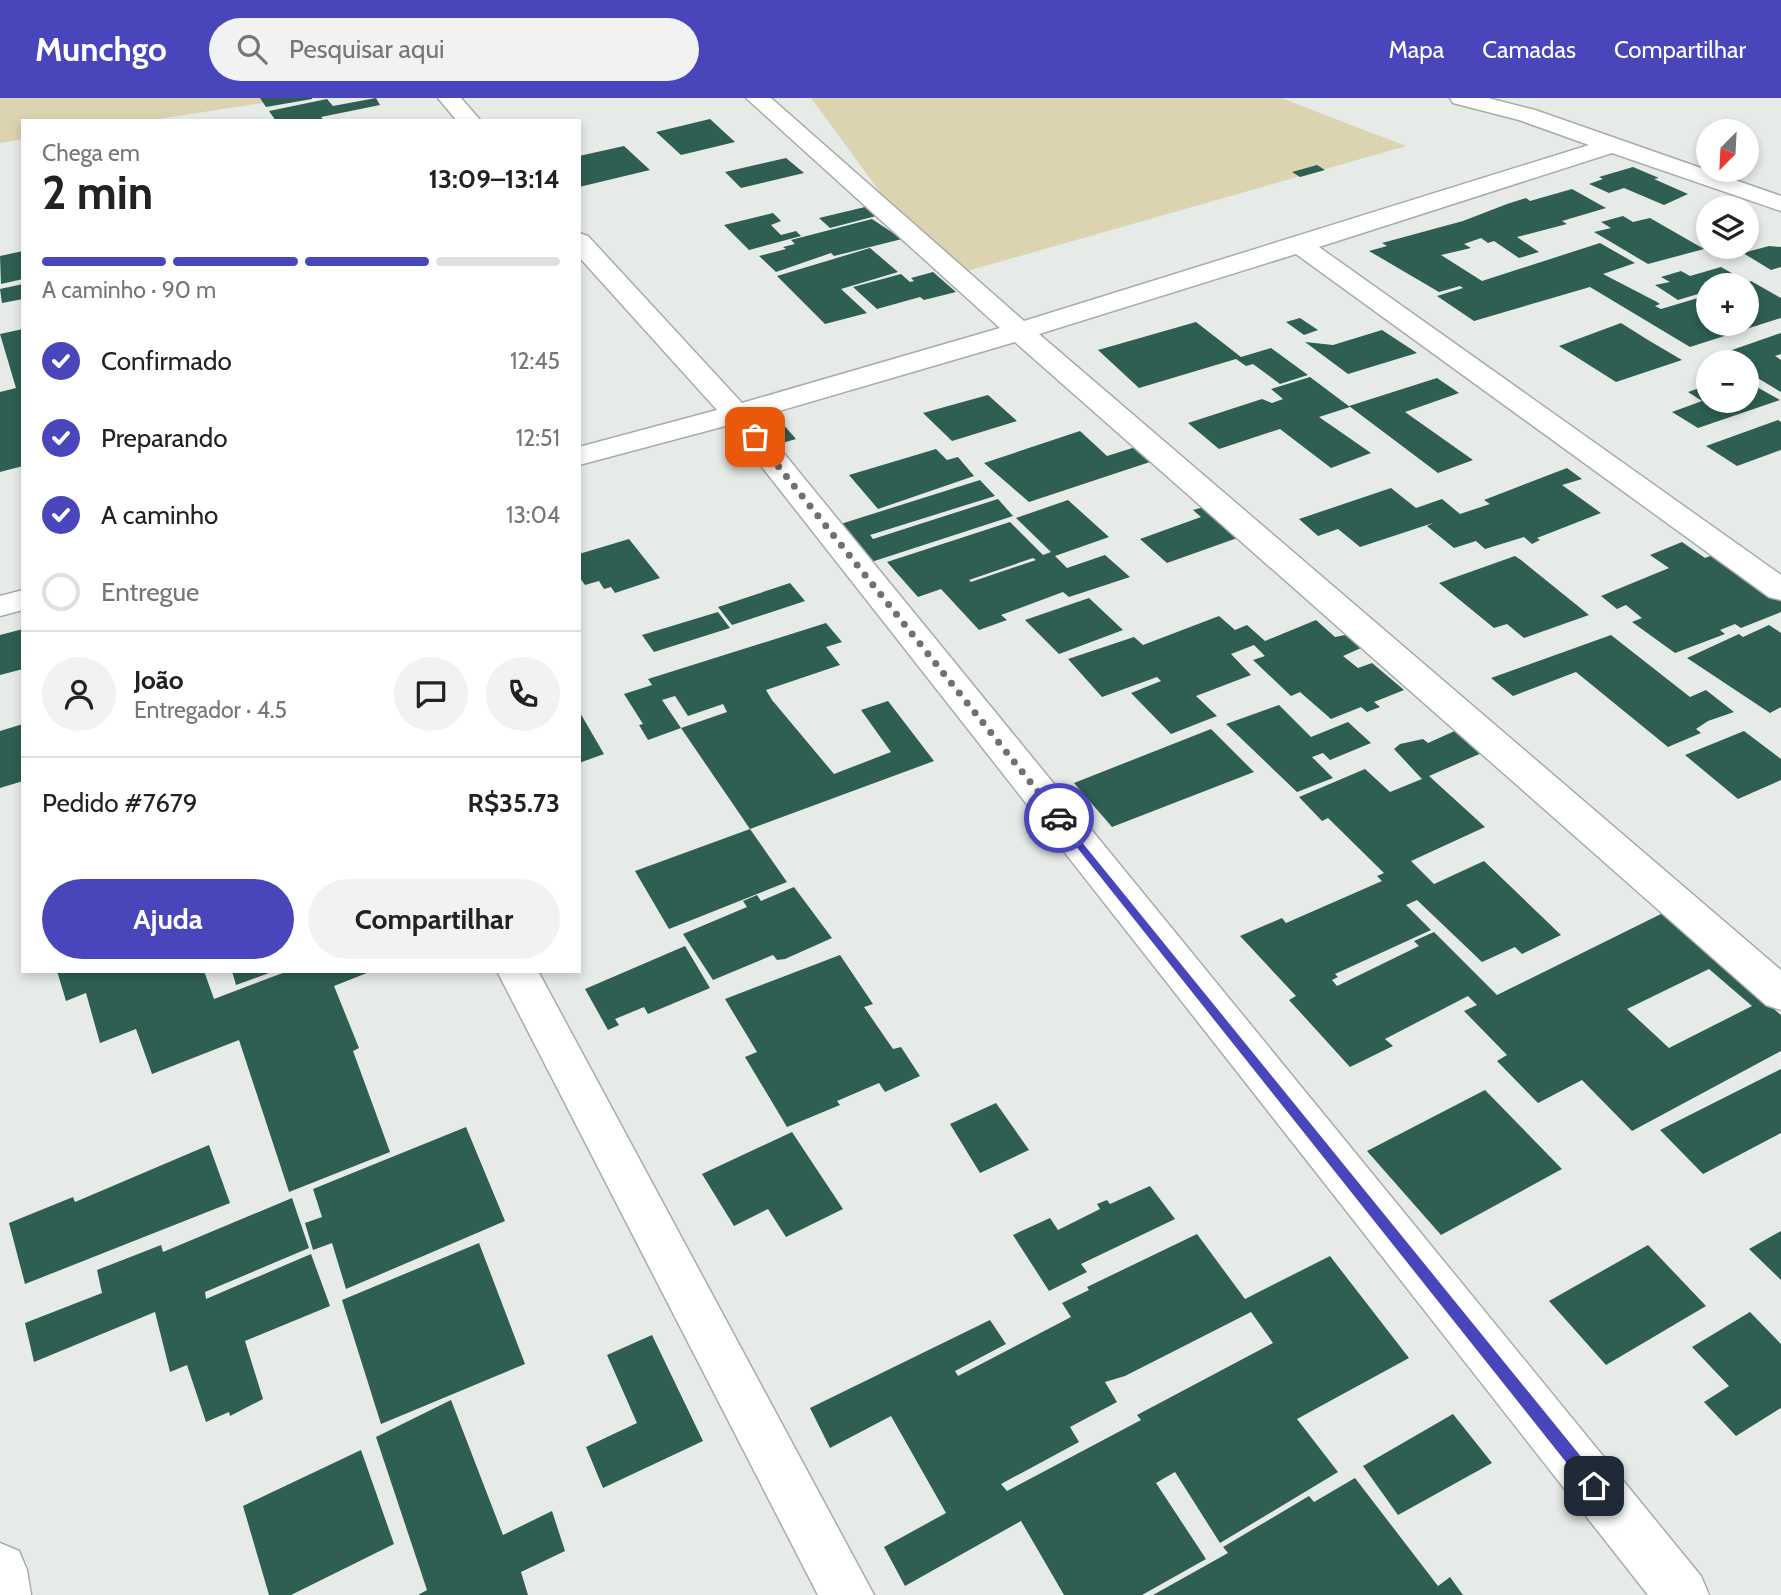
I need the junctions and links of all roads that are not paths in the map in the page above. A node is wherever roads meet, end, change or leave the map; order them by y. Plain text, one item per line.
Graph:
1 (449, 98) edge
2 (757, 98) edge
3 (1461, 98) edge
4 (468, 119) edge
5 (1612, 145) junction
6 (1781, 204) edge
7 (581, 243) edge
8 (1300, 245) junction
9 (1018, 330) junction
10 (737, 415) junction
11 (581, 455) edge
12 (1781, 590) edge
13 (21, 601) edge
14 (0, 606) edge
15 (518, 973) edge
16 (1781, 994) edge
17 (0, 1570) edge
18 (4, 1595) edge
19 (848, 1595) edge
20 (1682, 1595) edge

1 - 4 street
2 - 9 street
3 - 5 street
5 - 6 street
5 - 8 street
7 - 10 street
8 - 9 street
8 - 12 street
9 - 10 street
9 - 16 street
10 - 11 street
10 - 20 street
13 - 14 street
15 - 19 street
17 - 18 street

